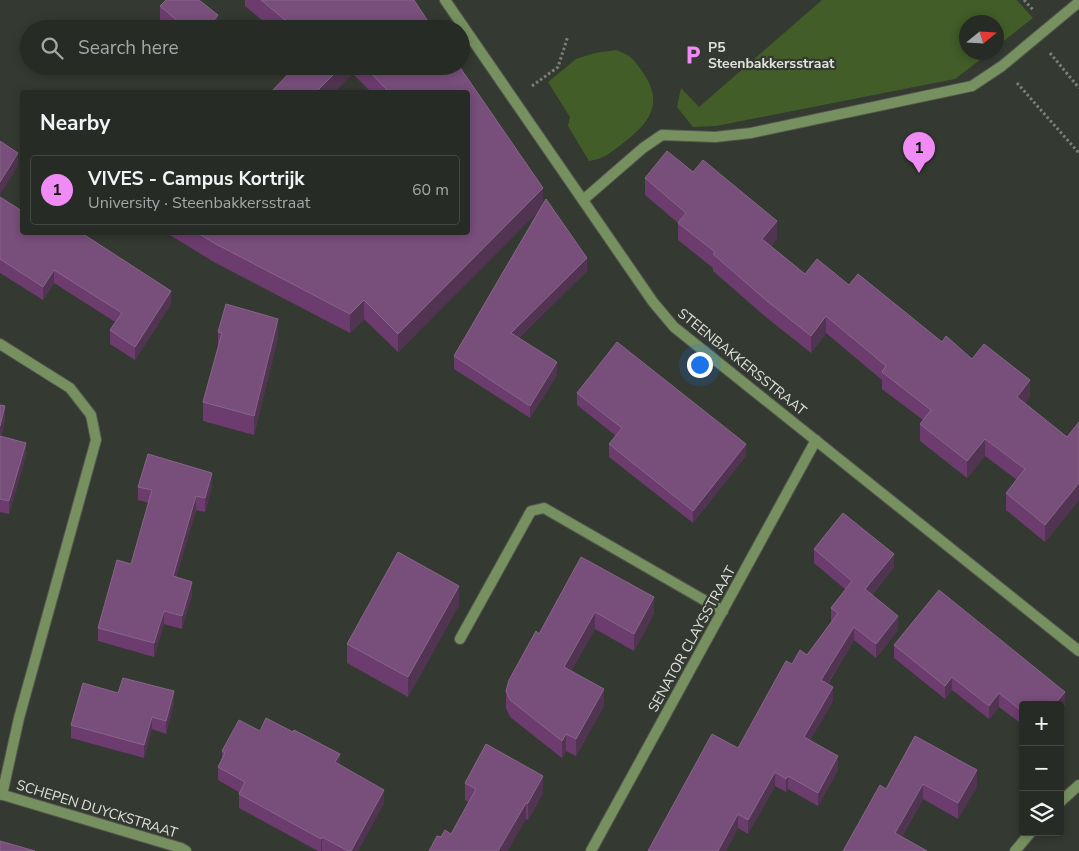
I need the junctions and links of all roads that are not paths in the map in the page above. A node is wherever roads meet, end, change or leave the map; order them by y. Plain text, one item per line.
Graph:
1 (446, 0) edge
2 (1079, 2) edge
3 (460, 20) edge
4 (470, 35) edge
5 (583, 200) junction
6 (0, 344) edge
7 (816, 440) junction
8 (723, 611) junction
9 (460, 639) dead end
10 (1079, 651) edge
11 (1079, 785) edge
12 (1, 795) edge
13 (1064, 798) edge
14 (1028, 836) edge
15 (186, 851) edge
16 (591, 851) edge
17 (1015, 851) edge

1 - 3 street, STEENBAKKERSSTRAAT
2 - 5 street
4 - 5 street, STEENBAKKERSSTRAAT
5 - 7 street, STEENBAKKERSSTRAAT
6 - 12 street
7 - 8 street, SENATOR CLAYSSTRAAT
7 - 10 street, STEENBAKKERSSTRAAT
8 - 9 street
8 - 16 street, SENATOR CLAYSSTRAAT
11 - 13 street
12 - 15 street, SCHEPEN DUYCKSTRAAT
14 - 17 street

